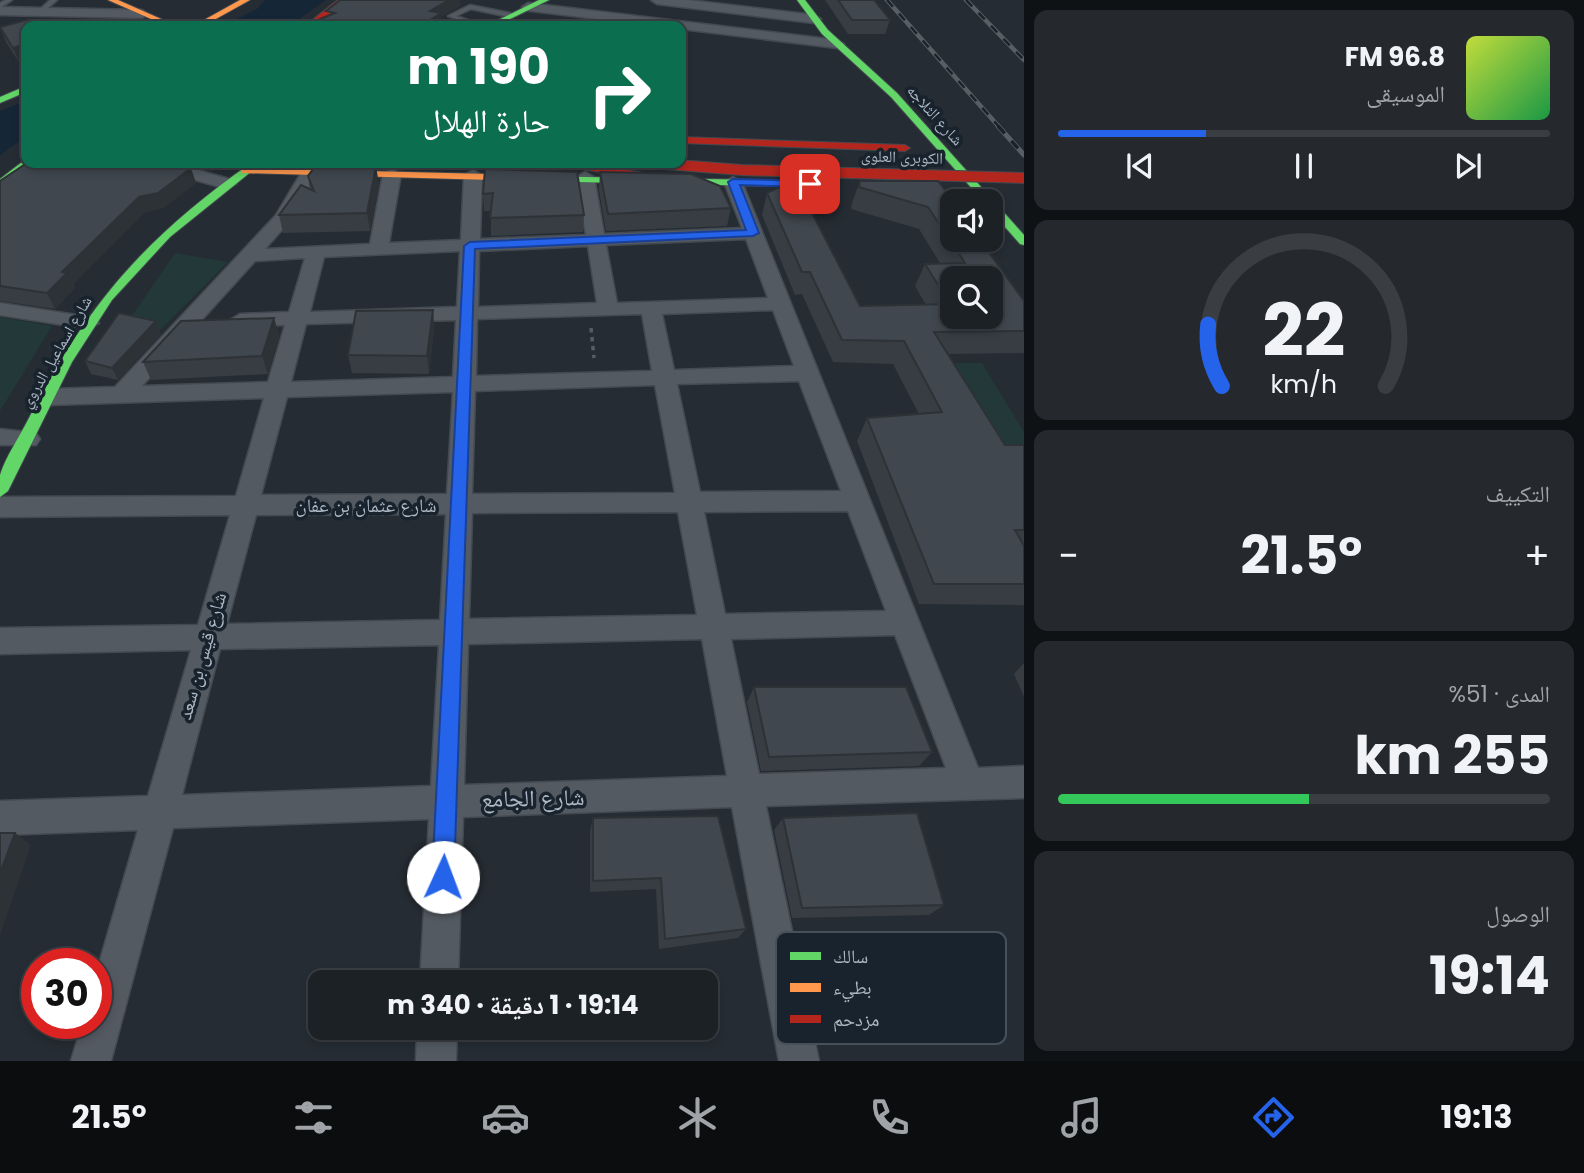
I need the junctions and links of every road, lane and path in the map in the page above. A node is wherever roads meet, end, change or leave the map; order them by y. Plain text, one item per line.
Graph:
1 (9, 0) edge
2 (54, 0) edge
3 (111, 0) edge
4 (246, 0) edge
5 (343, 0) edge
6 (545, 0) edge
7 (657, 0) edge
8 (801, 0) edge
9 (528, 7) junction
10 (0, 9) edge
11 (38, 13) junction
12 (142, 14) junction
13 (510, 15) junction
14 (814, 19) junction
15 (160, 21) edge
16 (213, 21) edge
17 (316, 21) edge
18 (468, 21) edge
19 (499, 21) edge
20 (645, 21) edge
21 (686, 26) edge
22 (686, 38) edge
23 (837, 44) junction
24 (851, 57) junction
25 (854, 85) dead end
26 (21, 91) edge
27 (0, 100) edge
28 (888, 127) dead end
29 (686, 140) edge
30 (905, 148) junction
31 (686, 155) edge
32 (21, 166) edge
33 (686, 166) edge
34 (1024, 167) edge
35 (173, 168) edge
36 (250, 168) edge
37 (263, 168) edge
38 (595, 168) edge
39 (310, 172) junction
40 (392, 173) junction
41 (473, 175) junction
42 (585, 177) junction
43 (1024, 178) edge
44 (662, 179) junction
45 (733, 182) junction
46 (0, 184) edge
47 (227, 184) junction
48 (943, 189) edge
49 (978, 189) edge
50 (940, 191) edge
51 (1003, 218) edge
52 (1003, 228) edge
53 (753, 233) junction
54 (596, 240) junction
55 (1022, 240) edge
56 (470, 246) junction
57 (379, 249) junction
58 (316, 252) junction
59 (250, 255) junction
60 (780, 304) junction
61 (651, 307) junction
62 (0, 309) edge
63 (599, 309) junction
64 (467, 313) junction
65 (297, 318) junction
66 (191, 321) junction
67 (89, 323) junction
68 (807, 373) junction
69 (665, 377) junction
70 (596, 380) junction
71 (464, 384) junction
72 (277, 390) junction
73 (122, 394) junction
74 (50, 397) junction
75 (0, 437) edge
76 (27, 439) junction
77 (0, 491) edge
78 (858, 501) junction
79 (689, 503) junction
80 (459, 504) junction
81 (244, 506) junction
82 (0, 507) edge
83 (905, 623) junction
84 (714, 627) junction
85 (454, 633) junction
86 (207, 638) junction
87 (0, 641) edge
88 (1024, 782) edge
89 (968, 784) junction
90 (746, 793) junction
91 (446, 799) junction
92 (159, 813) junction
93 (0, 818) edge
94 (776, 945) edge
95 (439, 970) edge
96 (437, 1040) edge
97 (91, 1061) edge
98 (436, 1061) edge

1 - 10 lane
2 - 11 lane
3 - 12 main road
4 - 16 main road
5 - 17 main road
6 - 9 main road
7 - 14 street
8 - 14 main road, شارع الثلاجه
9 - 13 main road
9 - 20 street
10 - 11 street
11 - 12 street
12 - 15 main road
13 - 18 lane
13 - 19 main road
14 - 23 main road, شارع الثلاجه
21 - 23 street
22 - 24 street
23 - 24 main road, شارع الثلاجه
24 - 25 main road
24 - 49 main road, شارع الثلاجه
26 - 27 main road
28 - 30 main road
29 - 30 main road
30 - 48 main road
31 - 34 main road, الكوبرى العلوى
32 - 46 main road
33 - 43 main road, الكوبرى العلوى, bridge
35 - 47 street
36 - 47 main road, شارع اسماعيل الدروي
37 - 39 main road
38 - 44 main road
39 - 40 main road
39 - 59 street
40 - 41 main road
40 - 57 street
41 - 42 main road
41 - 56 street
42 - 44 main road
42 - 54 street
44 - 45 main road
45 - 50 main road
45 - 53 street
47 - 67 main road, شارع اسماعيل الدروي
51 - 55 main road, شارع الثلاجه
52 - 55 main road, شارع الثلاجه
53 - 54 street
53 - 60 street
54 - 56 street
54 - 63 street
56 - 57 street
56 - 64 street
57 - 58 street
58 - 59 street
58 - 65 street, شارع قيس بن سعد
59 - 66 street
60 - 61 street
60 - 68 street
61 - 63 street
61 - 69 street
62 - 67 street
63 - 64 street
63 - 70 path
64 - 65 street
64 - 71 street
65 - 66 street
65 - 72 street, شارع قيس بن سعد
66 - 73 street
67 - 74 main road, شارع اسماعيل الدروي
68 - 69 street
68 - 78 street
69 - 70 street
69 - 79 street
70 - 71 street
71 - 72 street
71 - 80 street
72 - 73 street
72 - 81 street, شارع قيس بن سعد
73 - 74 street
74 - 76 main road, شارع اسماعيل الدروي
75 - 76 street
76 - 77 main road, شارع اسماعيل الدروي
78 - 79 street, شارع عثمان بن عفان
78 - 83 street
79 - 80 street, شارع عثمان بن عفان
79 - 84 street
80 - 81 street, شارع عثمان بن عفان
80 - 85 street
81 - 82 street, شارع عثمان بن عفان
81 - 86 street, شارع قيس بن سعد
83 - 84 street
83 - 89 street
84 - 85 street
84 - 90 street
85 - 86 street
85 - 91 street
86 - 87 street
86 - 92 street, شارع قيس بن سعد
88 - 89 street, شارع الجامع
89 - 90 street, شارع الجامع
90 - 91 street, شارع الجامع
90 - 94 street
91 - 92 street, شارع الجامع
91 - 95 street
92 - 93 street, شارع الجامع
92 - 97 street, شارع قيس بن سعد
96 - 98 street

